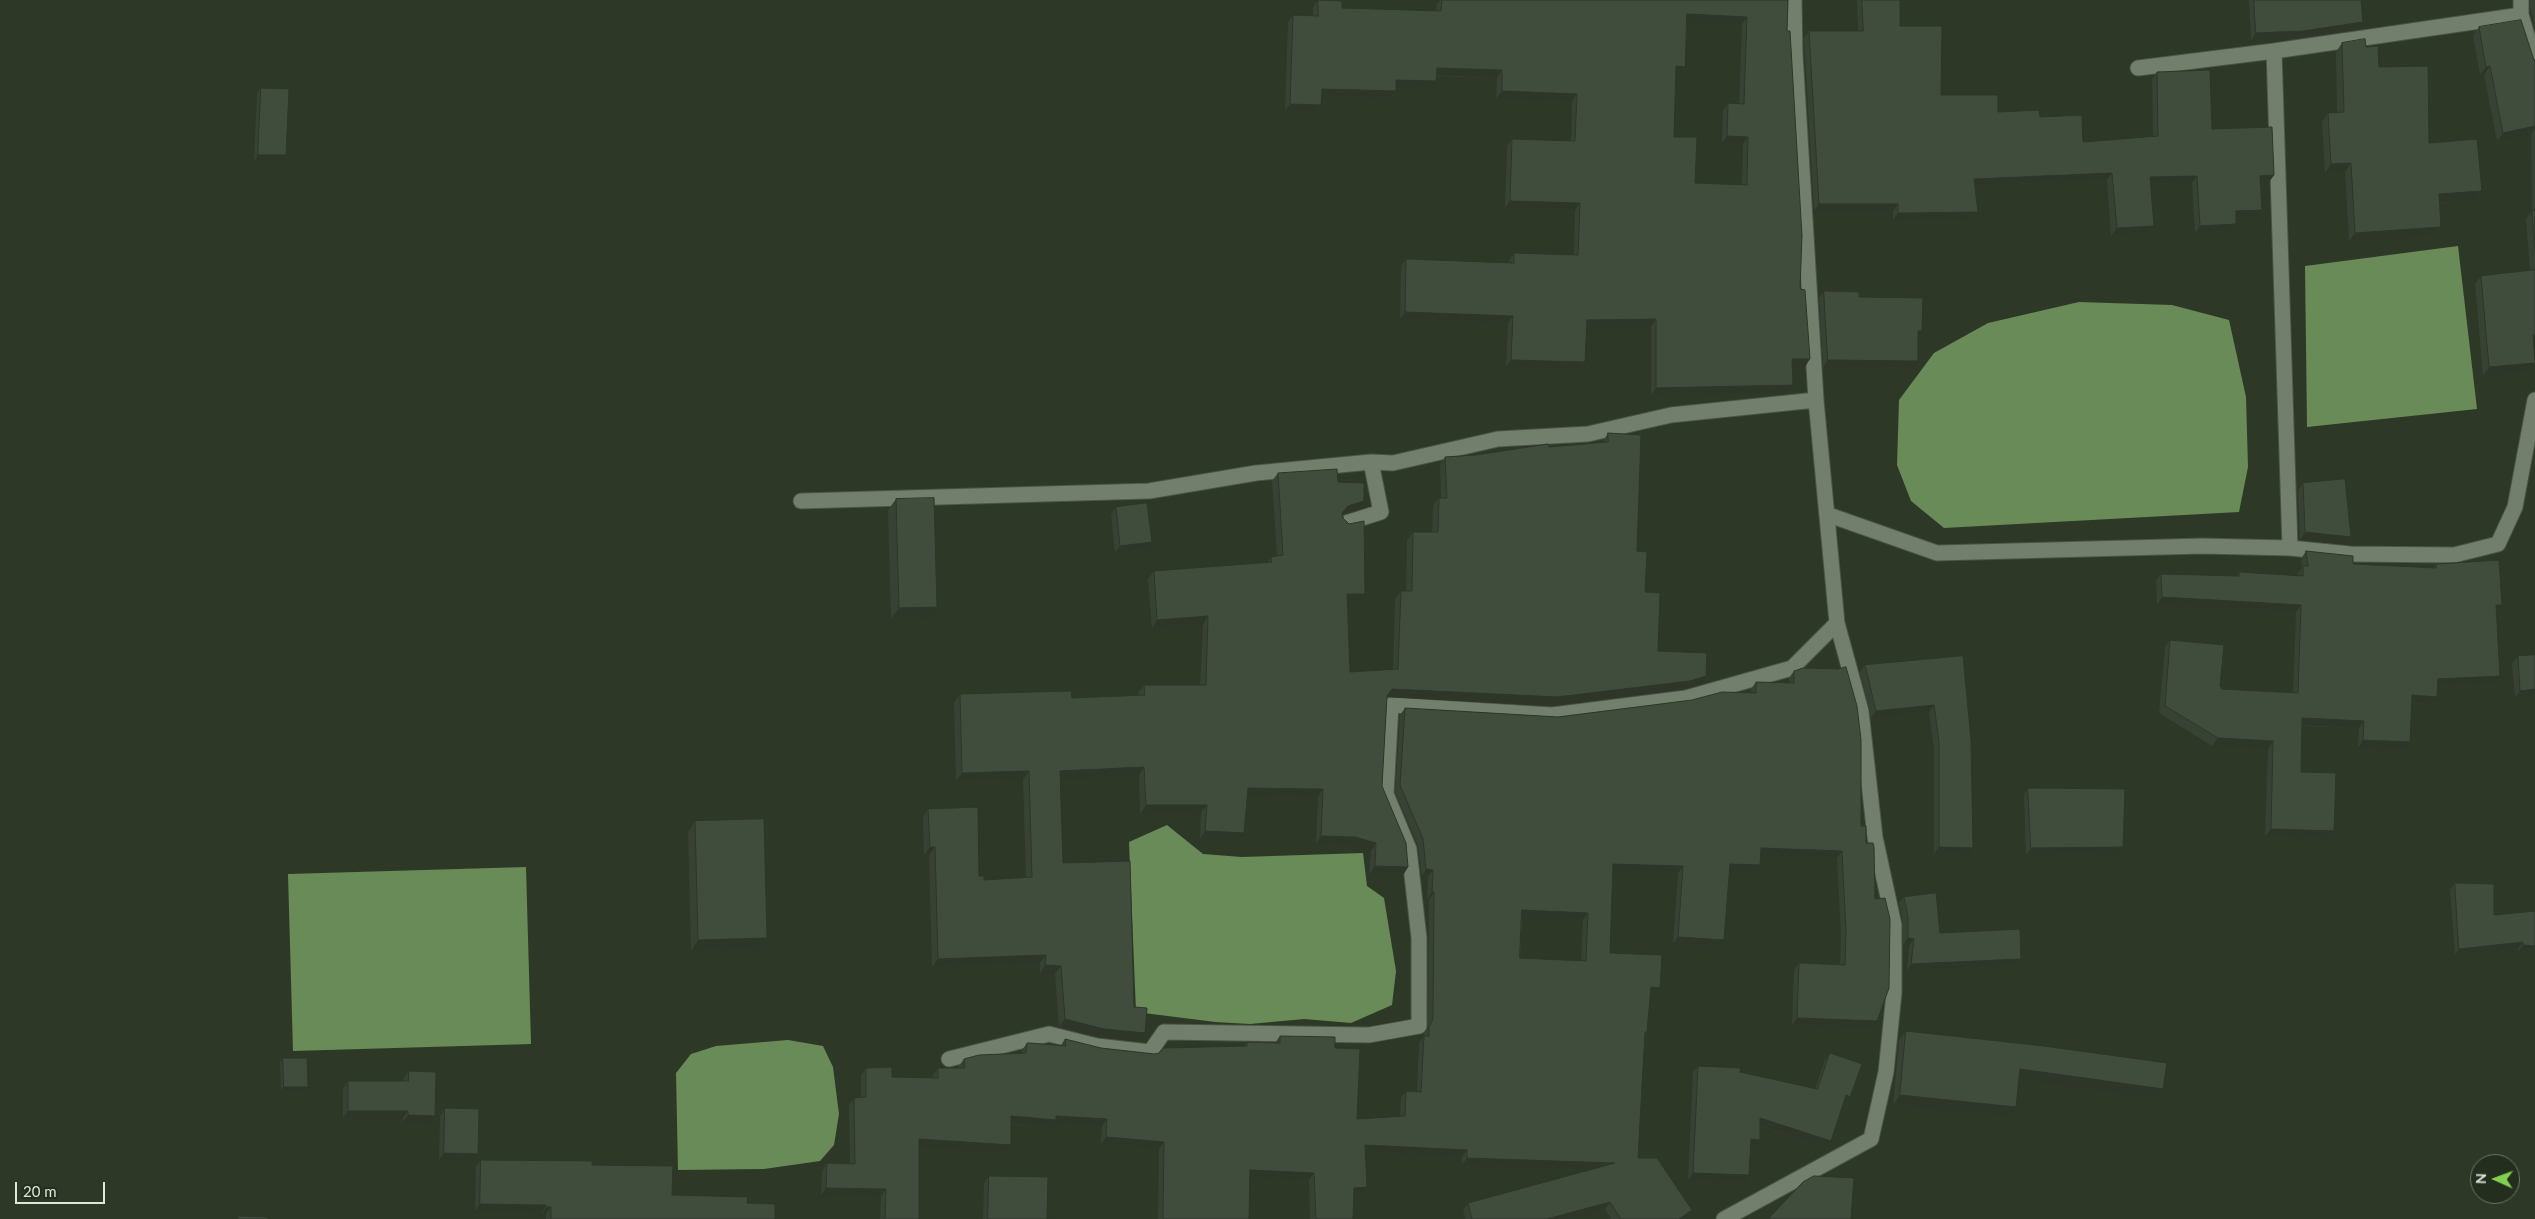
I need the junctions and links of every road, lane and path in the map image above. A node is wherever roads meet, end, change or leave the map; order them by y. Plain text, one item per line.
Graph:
1 (1794, 0) edge
2 (2521, 7) edge
3 (2274, 51) junction
4 (2535, 62) edge
5 (2138, 68) dead end
6 (1816, 400) junction
7 (2535, 400) edge
8 (1371, 462) junction
9 (802, 501) dead end
10 (1829, 515) junction
11 (1346, 523) edge
12 (2290, 548) junction
13 (1837, 623) junction
14 (949, 1059) dead end
15 (1724, 1219) edge

1 - 6 street
2 - 3 street
2 - 4 street
3 - 5 street
3 - 12 street
6 - 8 street
6 - 10 street
7 - 12 street
8 - 9 street
8 - 11 street
10 - 12 street
10 - 13 street
13 - 14 street
13 - 15 street

